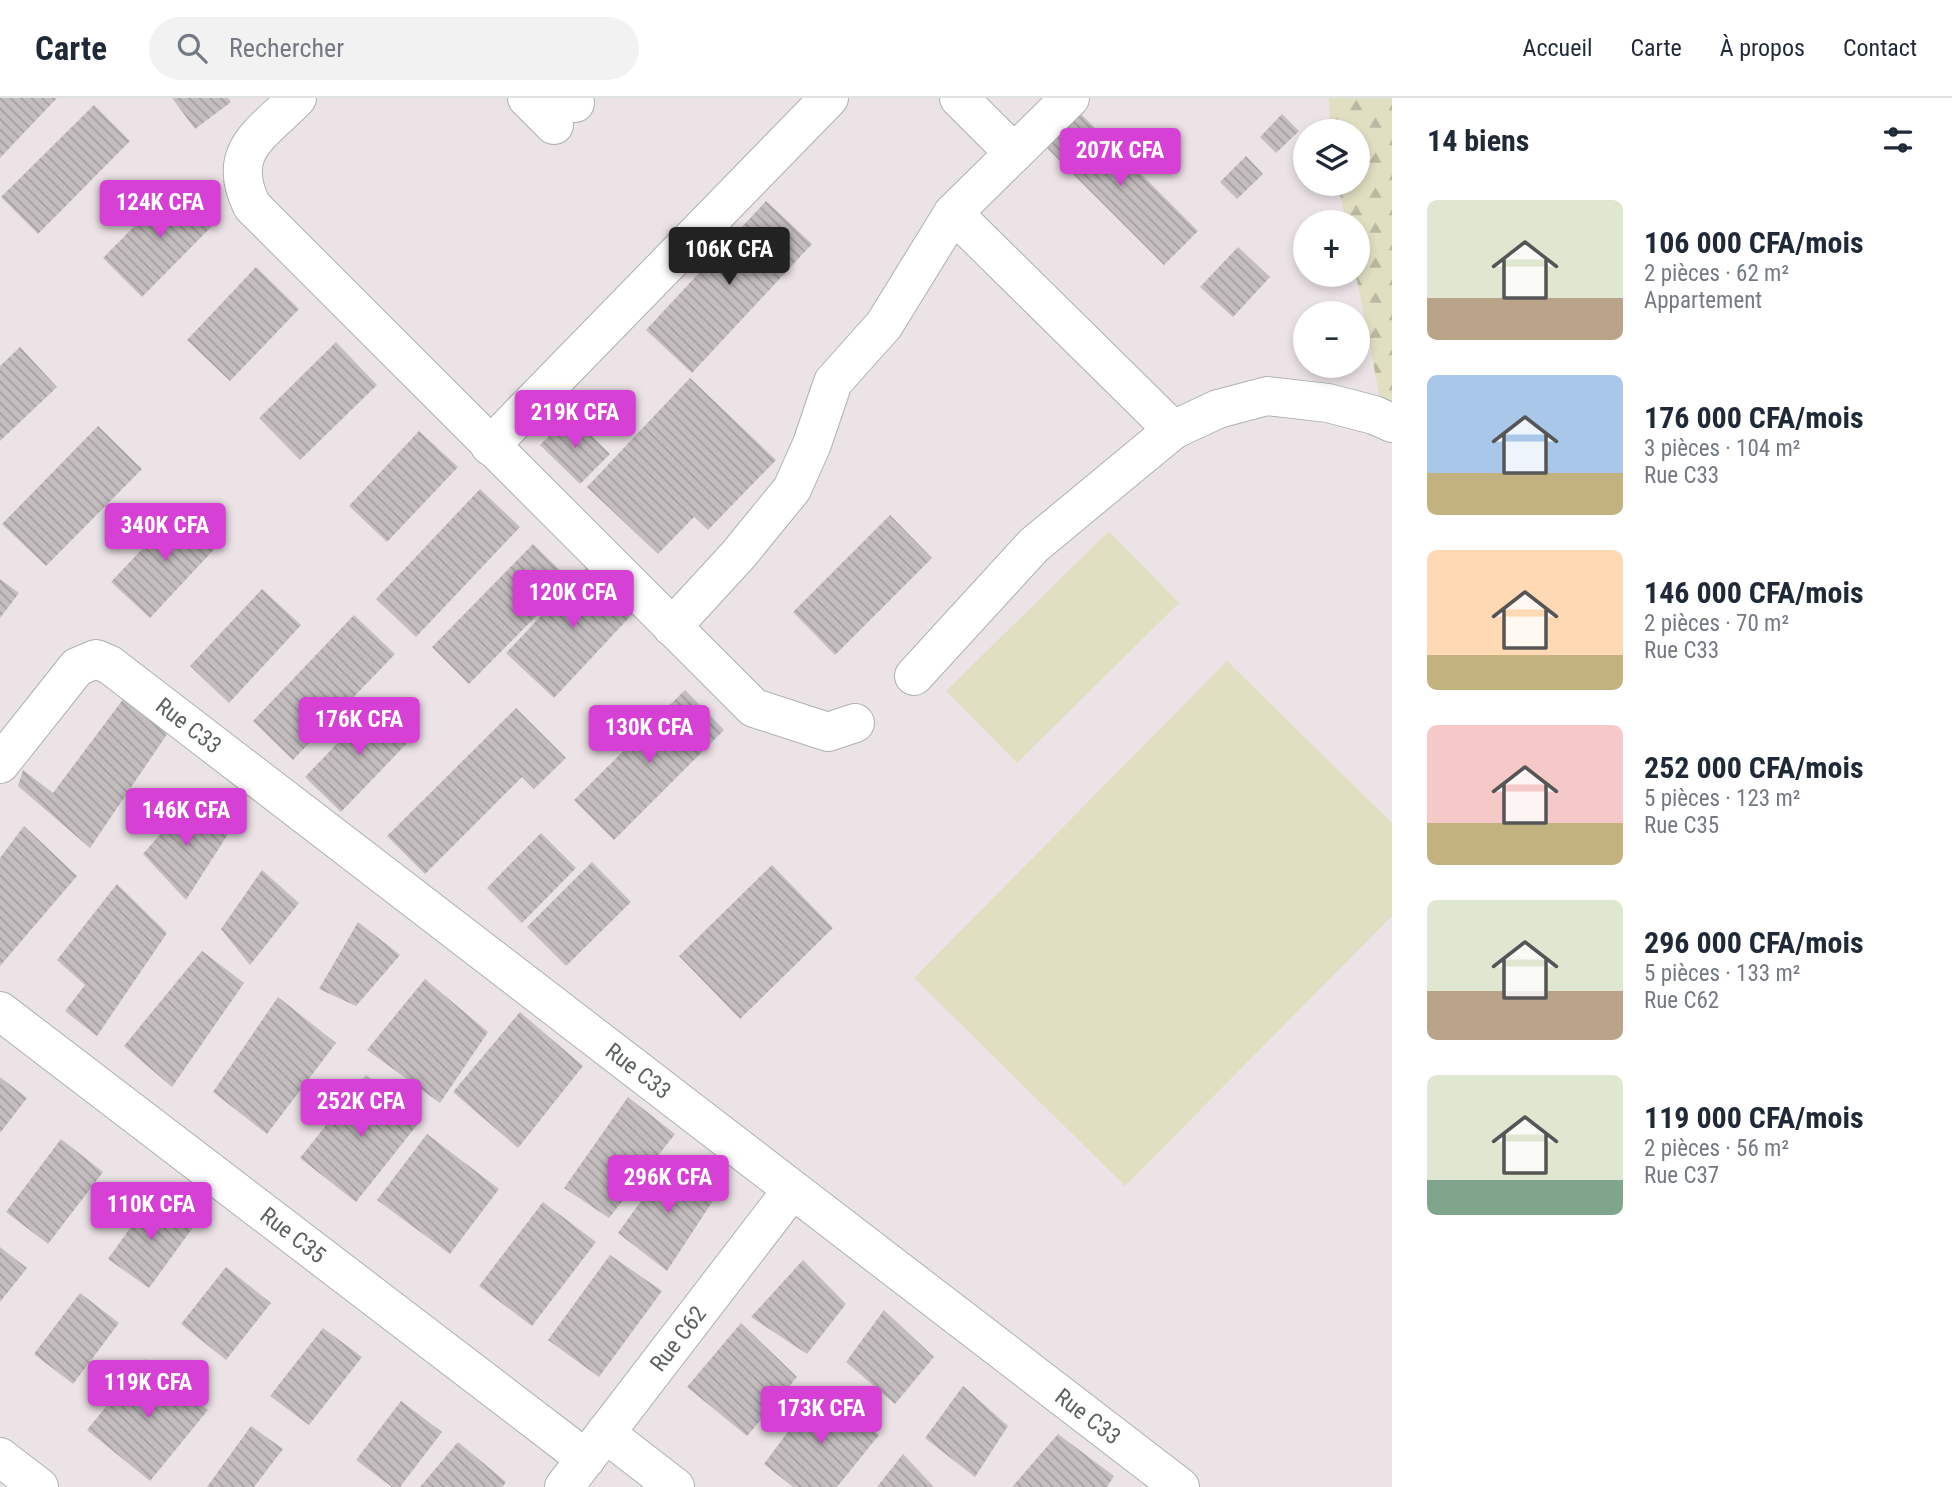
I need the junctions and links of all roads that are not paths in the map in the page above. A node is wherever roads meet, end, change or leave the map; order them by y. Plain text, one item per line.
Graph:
1 (297, 98) edge
2 (527, 98) edge
3 (829, 98) edge
4 (959, 98) edge
5 (1070, 98) edge
6 (566, 109) edge
7 (1014, 153) junction
8 (953, 213) junction
9 (1392, 423) edge
10 (1173, 430) junction
11 (490, 446) junction
12 (672, 627) junction
13 (914, 676) dead end
14 (855, 723) dead end
15 (0, 764) edge
16 (0, 1011) edge
17 (792, 1190) junction
18 (0, 1457) edge
19 (585, 1460) edge
20 (40, 1487) edge
21 (675, 1487) edge
22 (1180, 1487) edge

1 - 11 street
2 - 6 street
3 - 11 street
4 - 7 street
5 - 7 street
7 - 8 street
8 - 10 street
8 - 12 street
9 - 10 street
10 - 13 street
11 - 12 street
12 - 14 street
15 - 17 street, Rue C33
16 - 19 street, Rue C35
17 - 19 street, Rue C62
17 - 22 street, Rue C33
18 - 20 street
19 - 21 street, Rue C35

